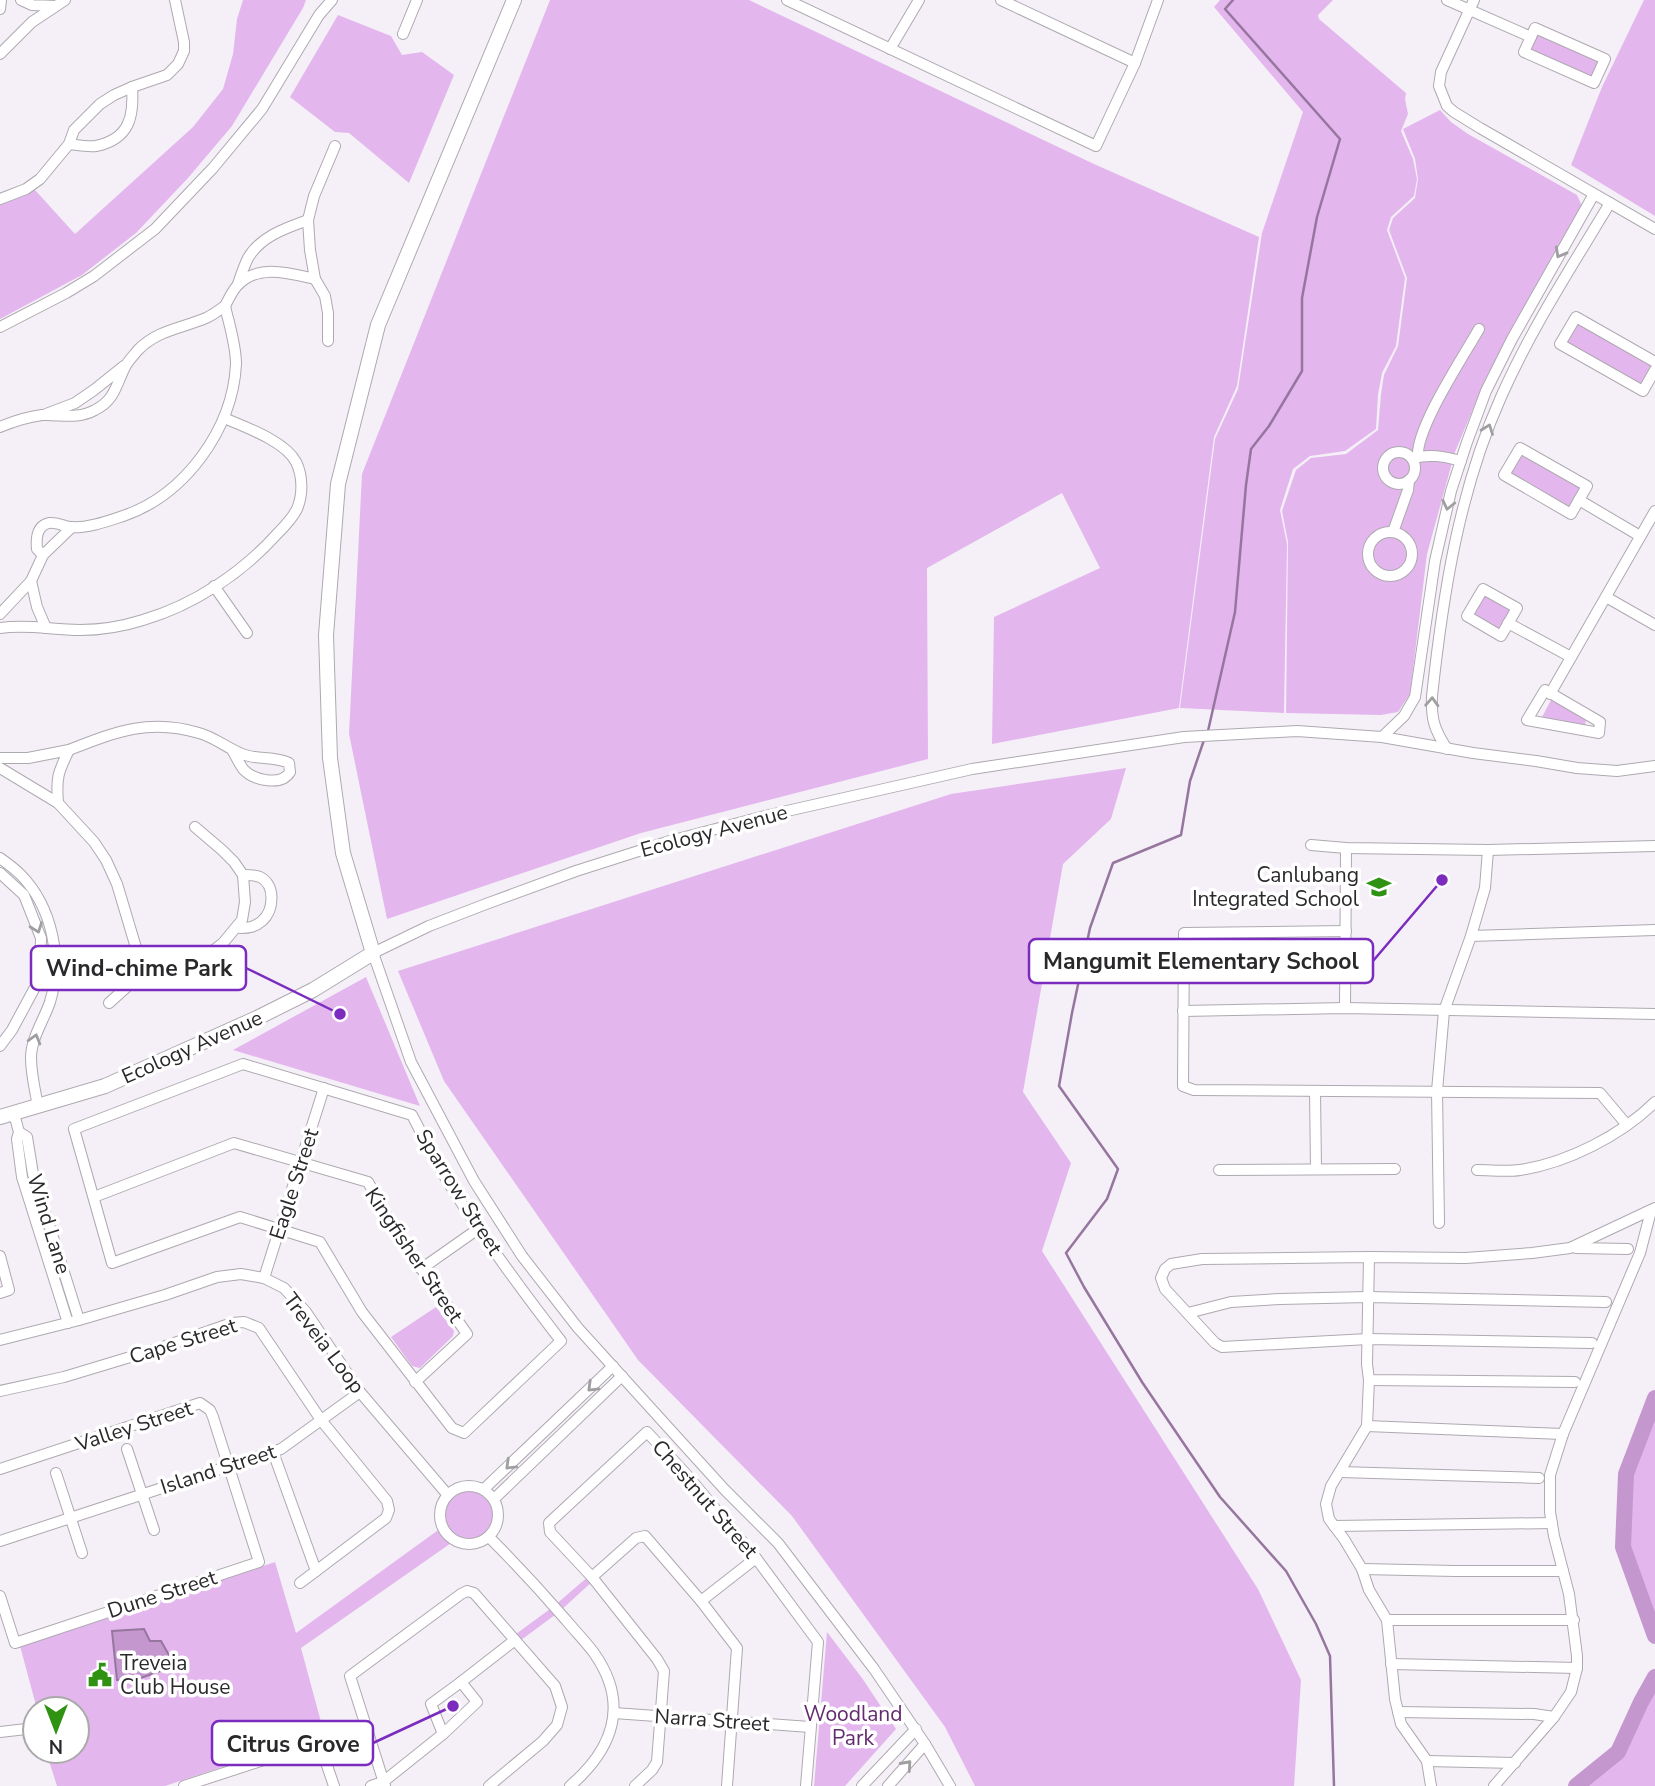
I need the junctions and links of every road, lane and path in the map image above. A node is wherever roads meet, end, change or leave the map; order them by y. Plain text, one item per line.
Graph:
1 (1, 0) edge
2 (20, 0) edge
3 (175, 0) edge
4 (322, 0) edge
5 (332, 0) edge
6 (417, 0) edge
7 (514, 0) edge
8 (787, 0) edge
9 (919, 0) edge
10 (1002, 0) edge
11 (1158, 0) edge
12 (1447, 0) edge
13 (60, 3) edge
14 (811, 5) edge
15 (1471, 5) edge
16 (0, 9) edge
17 (319, 15) junction
18 (403, 34) dead end
19 (1531, 37) junction
20 (890, 49) junction
21 (0, 54) edge
22 (1135, 63) junction
23 (132, 87) junction
24 (69, 144) junction
25 (335, 146) dead end
26 (1594, 194) junction
27 (0, 199) edge
28 (1610, 203) junction
29 (308, 220) junction
30 (1655, 229) edge
31 (315, 279) junction
32 (237, 286) junction
33 (225, 306) junction
34 (0, 327) edge
35 (1479, 330) dead end
36 (328, 341) dead end
37 (1655, 362) edge
38 (126, 364) junction
39 (1653, 376) edge
40 (45, 415) junction
41 (224, 418) junction
42 (0, 427) edge
43 (1415, 457) junction
44 (1461, 461) junction
45 (1409, 481) junction
46 (1579, 500) junction
47 (1655, 511) edge
48 (72, 527) junction
49 (1393, 532) junction
50 (1640, 536) junction
51 (43, 555) junction
52 (1412, 559) junction
53 (1435, 561) junction
54 (1450, 566) junction
55 (32, 580) junction
56 (214, 586) junction
57 (1606, 597) junction
58 (0, 614) edge
59 (1508, 623) junction
60 (1426, 625) junction
61 (1655, 625) edge
62 (1440, 627) junction
63 (0, 628) edge
64 (46, 628) junction
65 (247, 633) dead end
66 (1571, 657) junction
67 (1420, 669) junction
68 (1435, 669) junction
69 (1550, 694) junction
70 (1382, 737) junction
71 (1447, 748) junction
72 (69, 750) junction
73 (232, 750) junction
74 (0, 758) edge
75 (1655, 766) edge
76 (0, 768) edge
77 (58, 803) junction
78 (195, 827) dead end
79 (1311, 845) dead end
80 (1655, 846) edge
81 (1346, 848) junction
82 (1488, 850) junction
83 (0, 858) edge
84 (0, 873) edge
85 (243, 874) junction
86 (238, 926) junction
87 (1655, 930) edge
88 (1346, 932) junction
89 (1471, 936) junction
90 (373, 953) junction
91 (146, 961) junction
92 (109, 1003) dead end
93 (1345, 1008) junction
94 (1183, 1011) junction
95 (1444, 1011) junction
96 (1655, 1014) edge
97 (0, 1046) edge
98 (324, 1088) junction
99 (1315, 1091) junction
100 (1437, 1091) junction
101 (1655, 1102) edge
102 (38, 1106) junction
103 (7, 1115) edge
104 (1627, 1125) junction
105 (301, 1163) junction
106 (1315, 1169) junction
107 (1395, 1169) dead end
108 (1219, 1170) dead end
109 (1477, 1170) dead end
110 (94, 1197) junction
111 (1653, 1209) edge
112 (1439, 1223) dead end
113 (478, 1229) junction
114 (280, 1230) junction
115 (1570, 1248) junction
116 (1628, 1249) dead end
117 (0, 1256) edge
118 (1369, 1257) junction
119 (421, 1269) junction
120 (264, 1278) junction
121 (0, 1293) edge
122 (1368, 1297) junction
123 (1606, 1302) dead end
124 (1188, 1313) junction
125 (73, 1321) junction
126 (1368, 1339) junction
127 (0, 1340) edge
128 (1592, 1343) dead end
129 (613, 1366) junction
130 (622, 1376) junction
131 (1369, 1380) junction
132 (415, 1382) junction
133 (1575, 1382) dead end
134 (0, 1391) edge
135 (360, 1392) junction
136 (321, 1420) junction
137 (1367, 1426) junction
138 (1563, 1434) junction
139 (539, 1437) junction
140 (548, 1446) junction
141 (127, 1449) dead end
142 (273, 1452) junction
143 (229, 1467) junction
144 (0, 1469) edge
145 (1339, 1472) junction
146 (56, 1473) dead end
147 (1539, 1478) dead end
148 (484, 1489) junction
149 (142, 1494) junction
150 (447, 1494) junction
151 (494, 1499) junction
152 (70, 1519) junction
153 (1552, 1523) junction
154 (1334, 1526) junction
155 (154, 1530) dead end
156 (489, 1536) junction
157 (0, 1541) edge
158 (82, 1553) dead end
159 (756, 1558) junction
160 (1362, 1569) junction
161 (316, 1571) junction
162 (1563, 1571) junction
163 (592, 1577) junction
164 (300, 1583) dead end
165 (0, 1596) edge
166 (701, 1601) junction
167 (1387, 1620) junction
168 (1574, 1620) junction
169 (515, 1640) junction
170 (1391, 1664) junction
171 (1577, 1668) junction
172 (461, 1682) junction
173 (1398, 1712) junction
174 (614, 1713) junction
175 (661, 1717) junction
176 (1554, 1717) junction
177 (732, 1722) junction
178 (810, 1727) junction
179 (21, 1730) edge
180 (916, 1730) junction
181 (0, 1732) edge
182 (443, 1734) junction
183 (21, 1736) edge
184 (0, 1738) edge
185 (925, 1744) junction
186 (1427, 1761) junction
187 (1515, 1763) junction
188 (384, 1784) edge
189 (184, 1786) edge
190 (334, 1786) edge
191 (371, 1786) edge
192 (489, 1786) edge
193 (569, 1786) edge
194 (635, 1786) edge
195 (727, 1786) edge
196 (806, 1786) edge
197 (862, 1786) edge
198 (888, 1786) edge
199 (950, 1786) edge
200 (1431, 1786) edge
201 (1494, 1786) edge

1 - 16 street
2 - 13 street
3 - 23 street
4 - 17 street
5 - 17 street
6 - 18 street
7 - 90 street
8 - 14 street
9 - 20 street
10 - 22 street
11 - 22 street
12 - 15 street
13 - 21 street
14 - 20 street
15 - 19 street
15 - 26 street
17 - 34 street
19 - 19 street
20 - 22 street
23 - 24 street
23 - 24 street
24 - 27 street
25 - 29 street
26 - 28 street
26 -> 44 street
28 - 30 street
54 -> 28 street
29 - 31 street
29 - 32 street
31 - 32 street
31 - 36 street
32 - 33 street
33 - 38 street
33 - 41 street
35 - 43 street
37 - 39 street
38 - 40 street
38 - 40 street
40 - 42 street
41 - 48 street
41 - 56 street
43 - 44 street
43 - 45 street
43 - 45 street
44 -> 53 street
45 - 49 street
46 - 46 street
46 - 50 street
47 - 50 street
48 - 51 street
48 - 51 street
49 - 52 street
49 - 52 street
50 - 57 street
51 - 55 street
52 - 53 street
53 - 54 street
53 - 60 street
54 - 62 street
55 - 58 street
55 - 64 street
56 - 64 street
56 - 65 street
57 - 61 street
57 - 66 street
59 - 59 street
59 - 66 street
60 - 62 street
60 - 67 street
62 - 68 street
63 - 64 street
66 - 69 street
67 - 68 street
67 - 70 street
71 -> 68 street
69 - 69 street
70 - 71 street, Ecology Avenue
70 - 90 street, Ecology Avenue
71 - 75 street, Ecology Avenue
72 - 73 street
72 - 74 street
72 - 77 street
73 - 73 street
76 - 77 street
77 - 91 street
78 - 85 street
79 - 81 street
80 - 82 street
81 - 82 street
81 - 88 street
82 - 89 street
102 -> 83 street
84 -> 97 street
85 - 86 street
85 - 86 street
86 - 91 street
87 - 89 street
88 - 93 street
88 - 94 street
89 - 95 street
90 - 102 street, Ecology Avenue
90 - 129 street
91 - 92 street
93 - 94 street
93 - 95 street
94 - 99 street
95 - 96 street
95 - 100 street
98 - 105 street, Eagle Street
98 - 110 street, Sparrow Street
98 - 113 street, Sparrow Street
99 - 100 street
99 - 106 street
100 - 104 street
100 - 112 street
101 - 104 street
102 - 103 street, Ecology Avenue
103 - 125 street, Wind Lane
104 - 109 street
105 - 110 street, Kingfisher Street
105 - 114 street, Eagle Street
105 - 119 street, Kingfisher Street
106 - 107 street
106 - 108 street
110 - 114 street, Sparrow Street
111 - 115 street
111 - 138 street
113 - 119 street
113 - 132 street, Sparrow Street
114 - 120 street, Eagle Street
114 - 132 street, Sparrow Street
115 - 116 street
115 - 118 street
117 - 121 street
118 - 122 street
118 - 124 street
119 - 132 street, Kingfisher Street
120 - 125 street, Treveia Loop
120 - 135 street, Treveia Loop
122 - 123 street
122 - 124 street
122 - 126 street
124 - 126 street
125 - 127 street, Treveia Loop
126 - 128 street
126 - 131 street
129 - 130 street
129 -> 139 street
130 - 140 street
130 - 180 street
131 - 133 street
131 - 137 street
134 - 136 street, Cape Street
135 - 136 street, Island Street
135 - 150 street, Treveia Loop
136 - 142 street, Island Street
136 - 161 street, Cape Street
137 - 138 street
137 - 145 street
138 - 153 street
139 - 140 street
139 -> 148 street
140 - 151 street
141 - 149 street, Island Street
142 - 143 street, Island Street
142 - 161 street
143 - 144 street, Valley Street
143 - 149 street, Island Street
143 - 165 street, Dune Street
145 - 147 street
145 - 154 street
146 - 152 street
148 - 150 street
148 - 151 street
149 - 152 street, Island Street
149 - 155 street, Island Street
150 - 156 street
151 - 156 street
152 - 157 street, Island Street
152 - 158 street
153 - 154 street
153 - 162 street
154 - 160 street
156 - 174 street
159 - 163 street, Chestnut Street
159 - 166 street
159 - 178 street, Chestnut Street
160 - 162 street
160 - 167 street
161 - 164 street
162 - 168 street
163 - 166 street
163 - 175 street, Chestnut Street
166 - 177 street
167 - 168 street
167 - 170 street
168 - 171 street
169 - 172 street
169 - 188 street
169 - 192 street
170 - 171 street
170 - 173 street
171 - 176 street
172 - 182 street
172 - 182 street
173 - 176 street
173 - 186 street
174 - 175 street, Narra Street
174 - 193 street
175 - 177 street, Narra Street
175 - 194 street, Chestnut Street
176 - 187 street
177 - 178 street, Narra Street
177 - 195 street
178 - 196 street, Chestnut Street
179 - 181 street
180 - 185 street
180 - 197 street
182 - 188 street
183 - 184 street
198 -> 185 street
185 - 199 street
186 - 187 street
186 - 200 street
187 - 201 street
188 - 191 street
189 - 190 street

